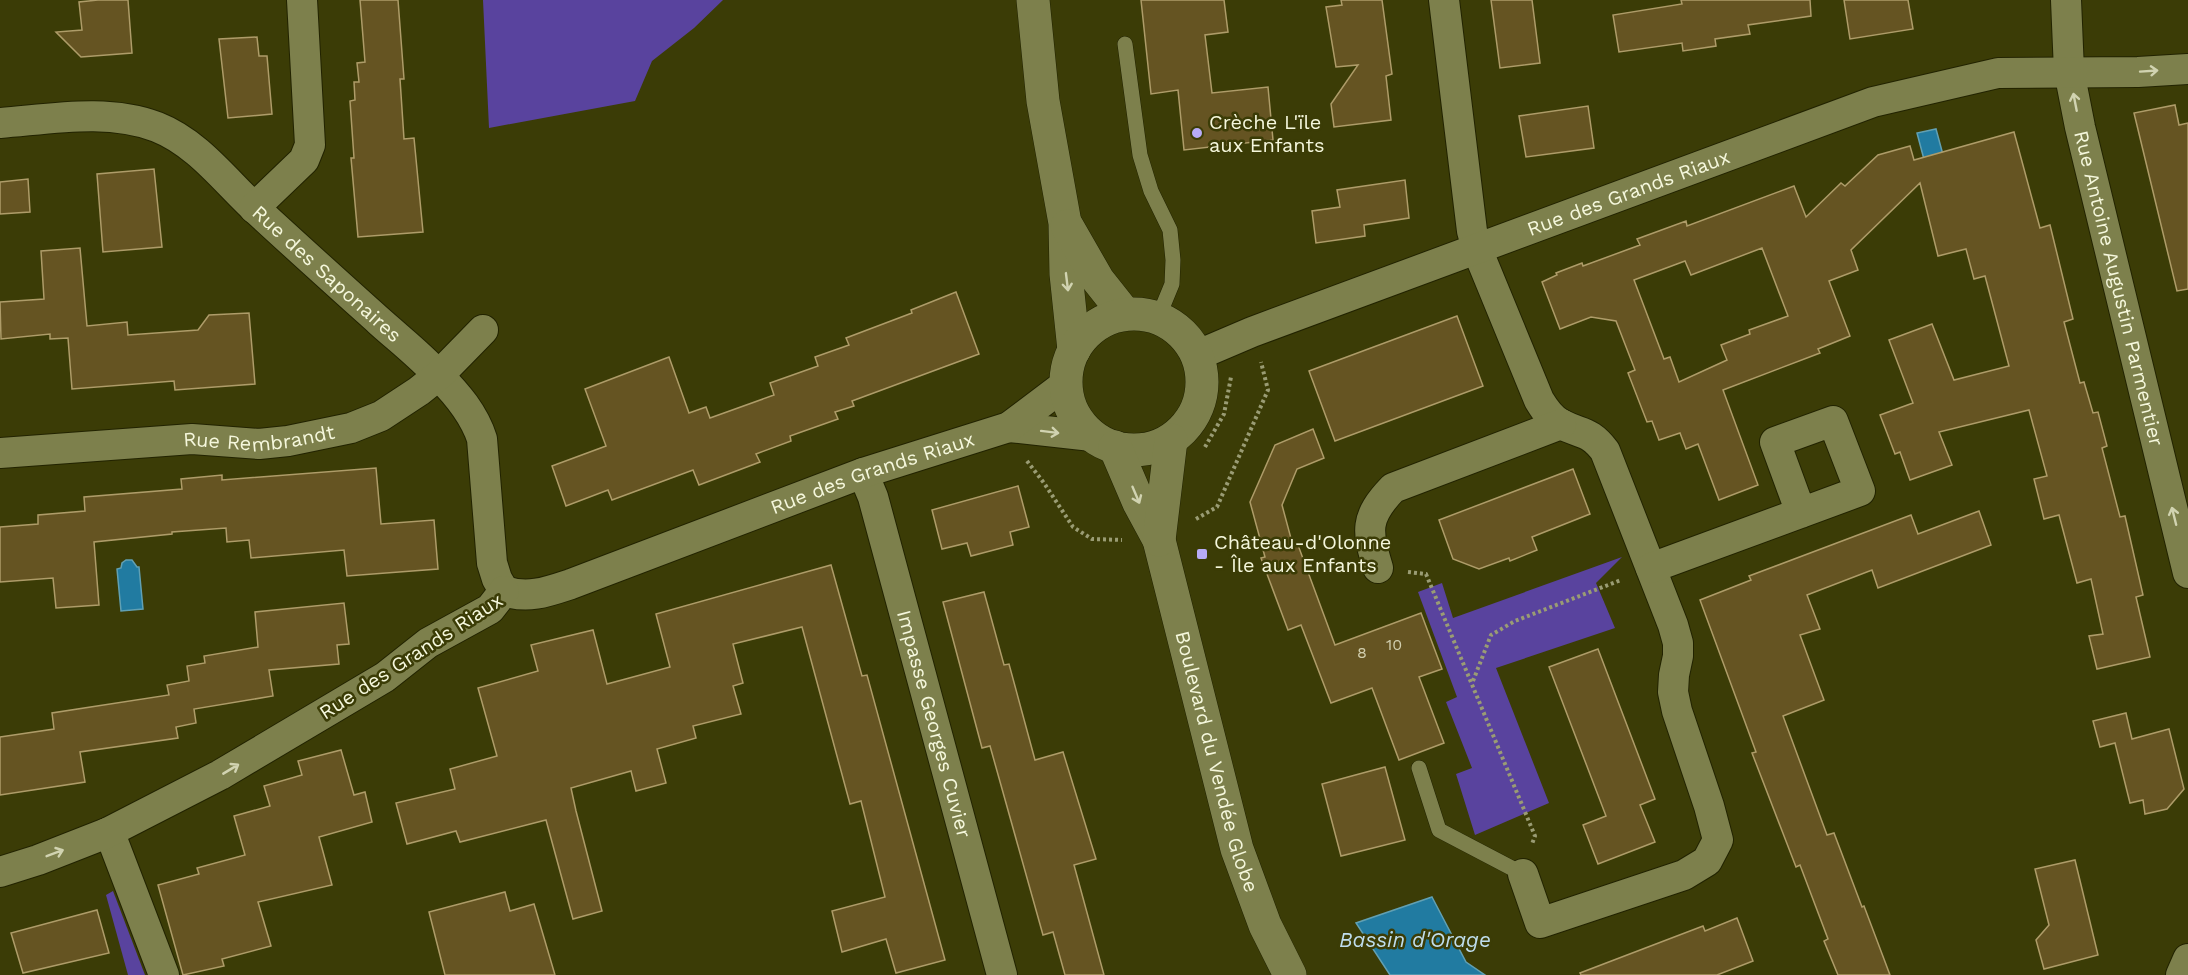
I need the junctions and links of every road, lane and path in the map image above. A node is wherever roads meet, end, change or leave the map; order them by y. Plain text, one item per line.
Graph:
1 (302, 0) edge
2 (1033, 0) edge
3 (1444, 0) edge
4 (2066, 0) edge
5 (1125, 44) dead end
6 (2188, 69) edge
7 (2069, 71) junction
8 (0, 123) edge
9 (254, 208) junction
10 (1065, 223) junction
11 (1477, 249) junction
12 (1125, 314) junction
13 (1158, 318) junction
14 (483, 330) dead end
15 (1074, 350) junction
16 (1259, 353) dead end
17 (1198, 355) junction
18 (1232, 373) dead end
19 (439, 375) junction
20 (1066, 384) junction
21 (1561, 424) junction
22 (1009, 427) junction
23 (1104, 442) junction
24 (1186, 446) junction
25 (0, 453) edge
26 (1023, 456) dead end
27 (863, 473) junction
28 (1801, 513) dead end
29 (1158, 534) junction
30 (1378, 568) joint
31 (1651, 568) junction
32 (2188, 573) edge
33 (504, 591) junction
34 (1472, 681) junction
35 (1419, 768) dead end
36 (107, 833) junction
37 (0, 872) edge
38 (1523, 874) junction
39 (2188, 959) edge
40 (164, 975) edge
41 (1002, 975) edge
42 (1290, 975) edge
43 (2181, 975) edge

1 - 9 street
2 - 10 main road
3 - 11 street
4 - 7 street, Rue Antoine Augustin Parmentier
5 - 13 lane
7 -> 6 street, Rue des Grands Riaux
7 - 11 street, Rue des Grands Riaux
32 -> 7 street, Rue Antoine Augustin Parmentier
8 - 9 street, Rue des Saponaires
9 - 19 street, Rue des Saponaires
10 - 12 main road
10 -> 15 main road
11 - 17 street, Rue des Grands Riaux
11 - 21 street
12 - 13 main road
12 - 15 main road
13 - 17 main road
14 - 19 street, Rue Rembrandt
15 - 20 main road
16 - 29 path
17 - 24 main road
18 - 24 path
19 - 25 street, Rue Rembrandt
19 - 33 street, Rue des Saponaires
20 - 22 street, Rue des Grands Riaux
20 - 23 main road
21 - 30 street
21 - 31 street
22 -> 23 street, Rue des Grands Riaux
22 - 27 street, Rue des Grands Riaux
23 - 24 main road
23 -> 29 main road, Boulevard du Vendée Globe
24 - 29 main road, Boulevard du Vendée Globe
26 - 29 path
27 - 33 street, Rue des Grands Riaux
27 - 41 street, Impasse Georges Cuvier
28 - 31 street
29 - 42 main road, Boulevard du Vendée Globe
30 - 34 path
31 - 34 path
31 - 38 street
36 -> 33 street, Rue des Grands Riaux
34 - 38 path
35 - 38 lane
37 -> 36 street, Rue des Grands Riaux
36 - 40 street
39 - 43 street

